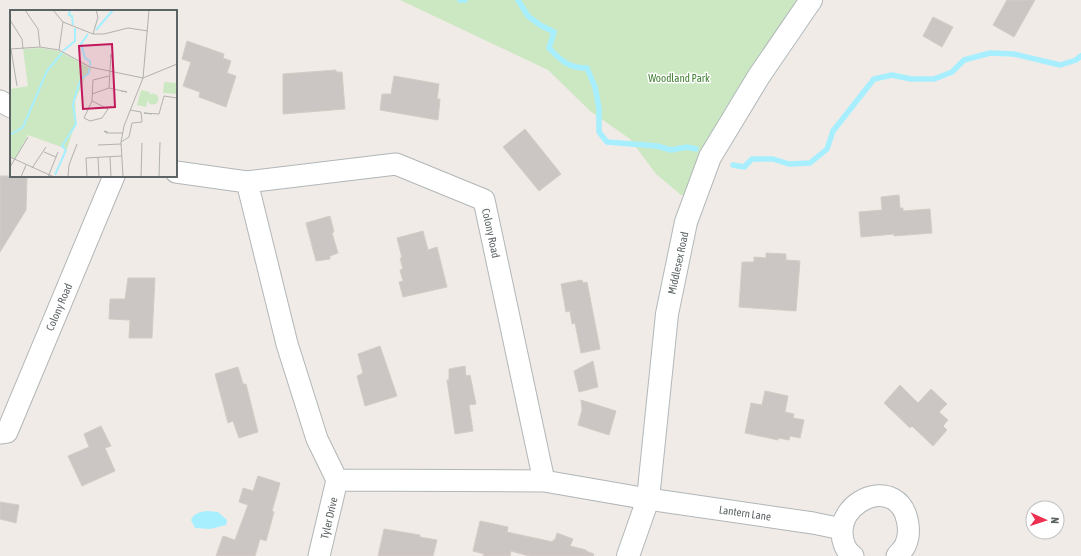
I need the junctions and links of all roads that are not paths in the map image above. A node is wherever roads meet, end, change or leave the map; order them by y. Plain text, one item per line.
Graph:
1 (811, 0) edge
2 (0, 101) edge
3 (10, 106) edge
4 (177, 172) edge
5 (114, 177) edge
6 (247, 182) junction
7 (0, 433) edge
8 (337, 480) junction
9 (544, 481) junction
10 (648, 500) junction
11 (842, 529) junction
12 (319, 556) edge
13 (628, 556) edge
14 (853, 556) edge
15 (897, 556) edge

1 - 10 street, Middlesex Road
2 - 3 street
4 - 6 street, Colony Road
5 - 7 street, Colony Road
6 - 8 street
6 - 9 street, Colony Road
8 - 9 street
8 - 12 street, Tyler Drive
9 - 10 street
10 - 11 street, Lantern Lane
10 - 13 street, Middlesex Road
11 - 14 street
11 - 15 street

